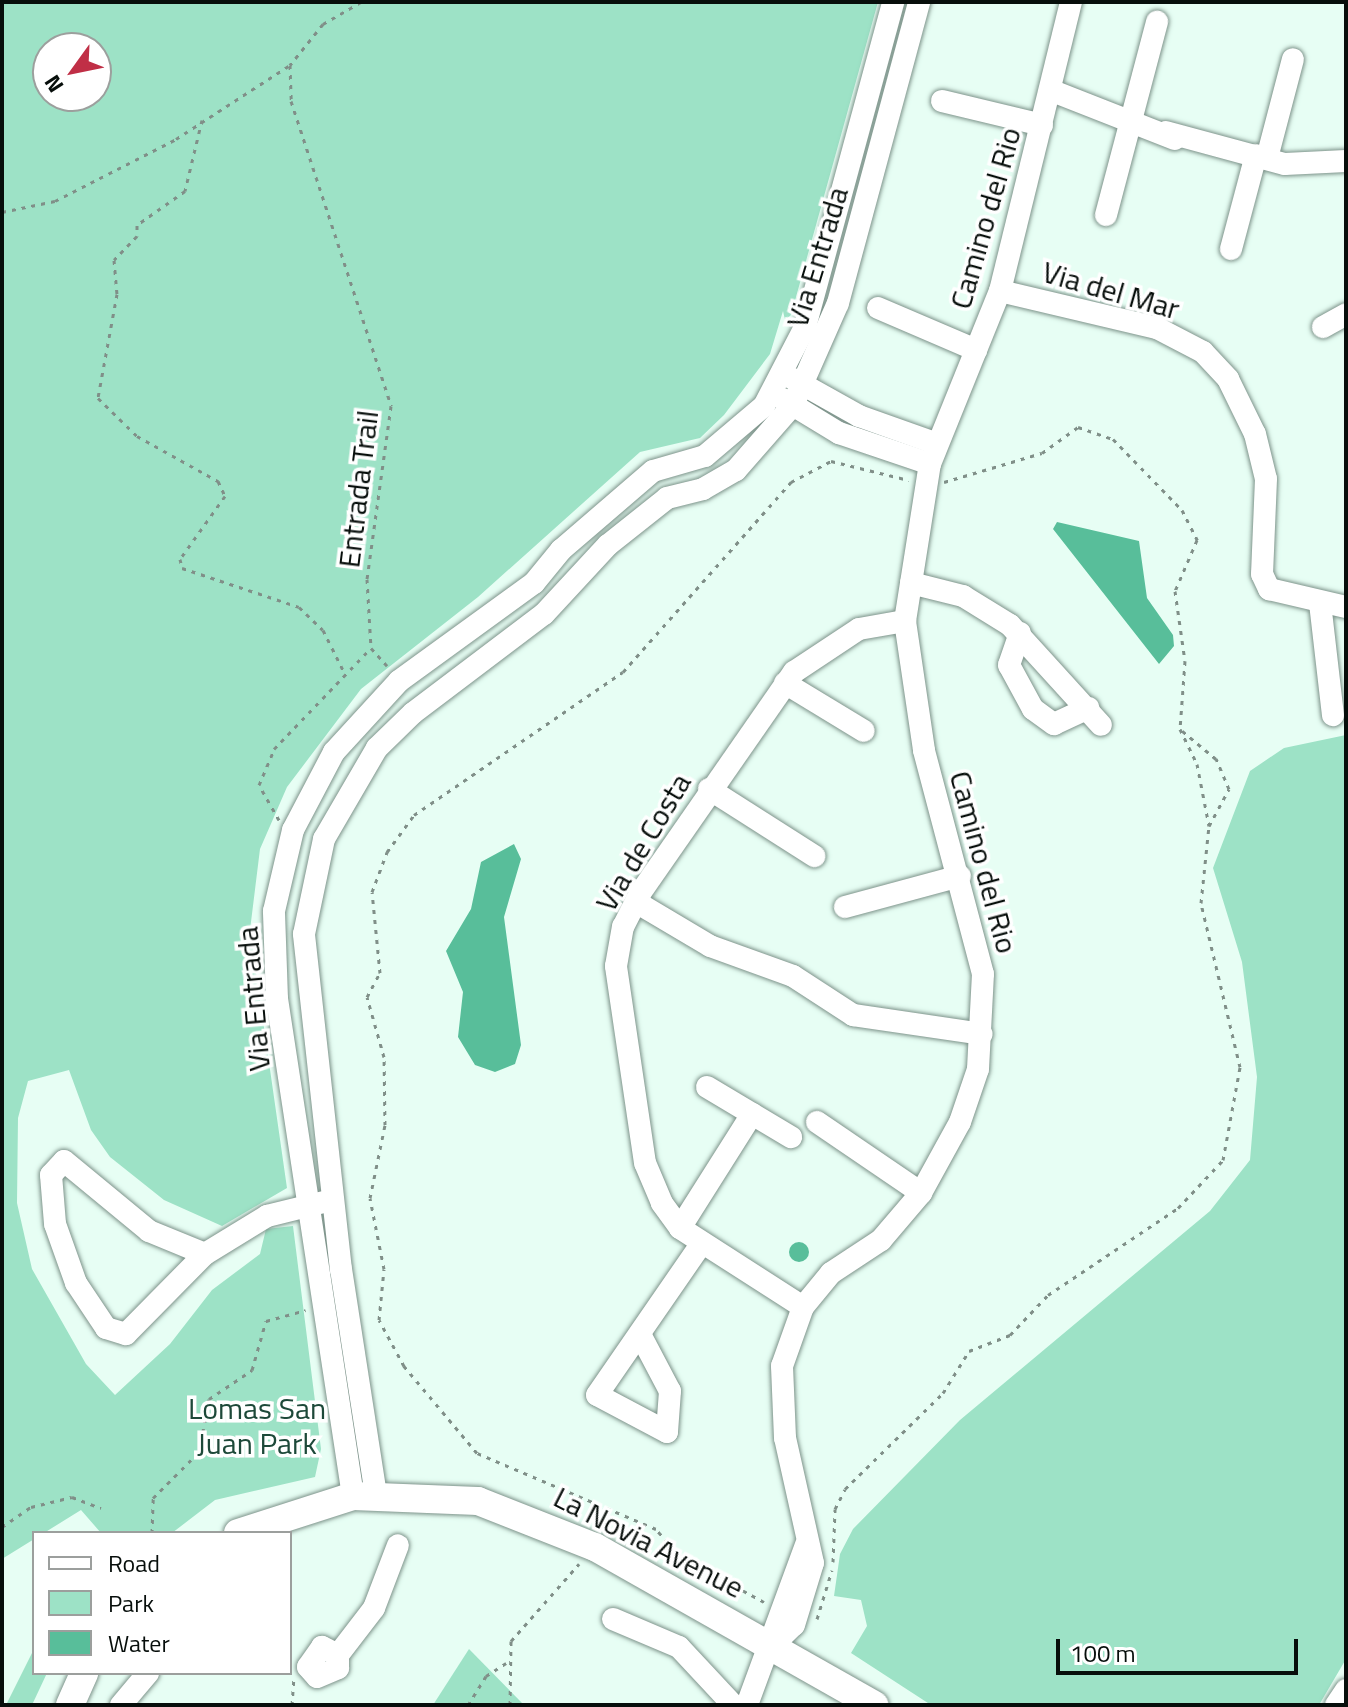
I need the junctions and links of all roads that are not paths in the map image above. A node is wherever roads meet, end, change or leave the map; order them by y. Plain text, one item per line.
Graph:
1 (893, 2) edge
2 (919, 2) edge
3 (1071, 2) edge
4 (1157, 22) dead end
5 (1293, 59) dead end
6 (1050, 90) junction
7 (942, 101) dead end
8 (1132, 117) junction
9 (1042, 125) junction
10 (1262, 157) junction
11 (1346, 161) edge
12 (1106, 215) dead end
13 (1231, 249) dead end
14 (1000, 291) junction
15 (878, 308) dead end
16 (1346, 314) edge
17 (1323, 327) dead end
18 (976, 350) junction
19 (778, 382) junction
20 (798, 395) junction
21 (691, 460) junction
22 (931, 464) junction
23 (703, 489) junction
24 (554, 557) junction
25 (577, 580) junction
26 (911, 583) junction
27 (1320, 603) junction
28 (1346, 607) edge
29 (905, 621) junction
30 (1020, 633) junction
31 (785, 683) junction
32 (1333, 715) dead end
33 (864, 731) dead end
34 (709, 789) junction
35 (814, 856) dead end
36 (960, 876) junction
37 (636, 902) junction
38 (845, 907) dead end
39 (982, 1034) junction
40 (707, 1087) dead end
41 (752, 1114) junction
42 (817, 1122) dead end
43 (791, 1137) dead end
44 (921, 1193) junction
45 (322, 1202) junction
46 (680, 1228) junction
47 (702, 1243) junction
48 (205, 1254) junction
49 (803, 1307) junction
50 (642, 1338) dead end
51 (365, 1495) junction
52 (245, 1531) edge
53 (398, 1545) dead end
54 (613, 1619) dead end
55 (772, 1646) junction
56 (298, 1667) edge
57 (83, 1675) edge
58 (146, 1675) edge
59 (1346, 1690) edge
60 (70, 1705) edge
61 (121, 1705) edge
62 (733, 1705) edge
63 (747, 1705) edge
64 (874, 1705) edge
65 (1336, 1705) edge

1 - 19 street, Via Entrada
2 - 20 street, Via Entrada
3 - 6 street, Camino del Rio
4 - 8 street
5 - 10 street
6 - 8 street
6 - 9 street, Camino del Rio
7 - 9 street
8 - 10 street
8 - 12 street
9 - 14 street, Camino del Rio
10 - 11 street
10 - 13 street
14 - 18 street, Camino del Rio
14 - 27 street, Via del Mar
15 - 18 street
16 - 17 street
18 - 22 street, Camino del Rio
19 - 20 street
19 - 21 street, Via Entrada
20 - 22 street
20 - 23 street, Via Entrada
21 - 23 street
21 - 24 street, Via Entrada
22 - 26 street, Camino del Rio
23 - 25 street, Via Entrada
24 - 25 street
24 - 45 street, Via Entrada
25 - 45 street, Via Entrada
26 - 29 street, Camino del Rio
26 - 30 street
27 - 28 street, Via del Mar
27 - 32 street
29 - 31 street, Via de Costa
29 - 36 street, Camino del Rio
30 - 30 street
31 - 33 street
31 - 34 street, Via de Costa
34 - 35 street
34 - 37 street, Via de Costa
36 - 38 street
36 - 39 street, Camino del Rio
37 - 39 street
37 - 46 street, Via de Costa
39 - 44 street, Camino del Rio
40 - 41 street
41 - 43 street
41 - 46 street
42 - 44 street
44 - 49 street, Camino del Rio
45 - 48 street
45 - 51 street, Via Entrada
45 - 51 street, Via Entrada
46 - 47 street, Via de Costa
47 - 49 street, Via de Costa
47 - 50 street
48 - 48 street
49 - 55 street, Camino del Rio
51 - 52 main road, La Novia Avenue
51 - 55 main road, La Novia Avenue
53 - 56 street
54 - 62 street
55 - 63 street, Camino del Rio
55 - 64 main road, La Novia Avenue
57 - 60 main road
58 - 61 street
59 - 65 street

